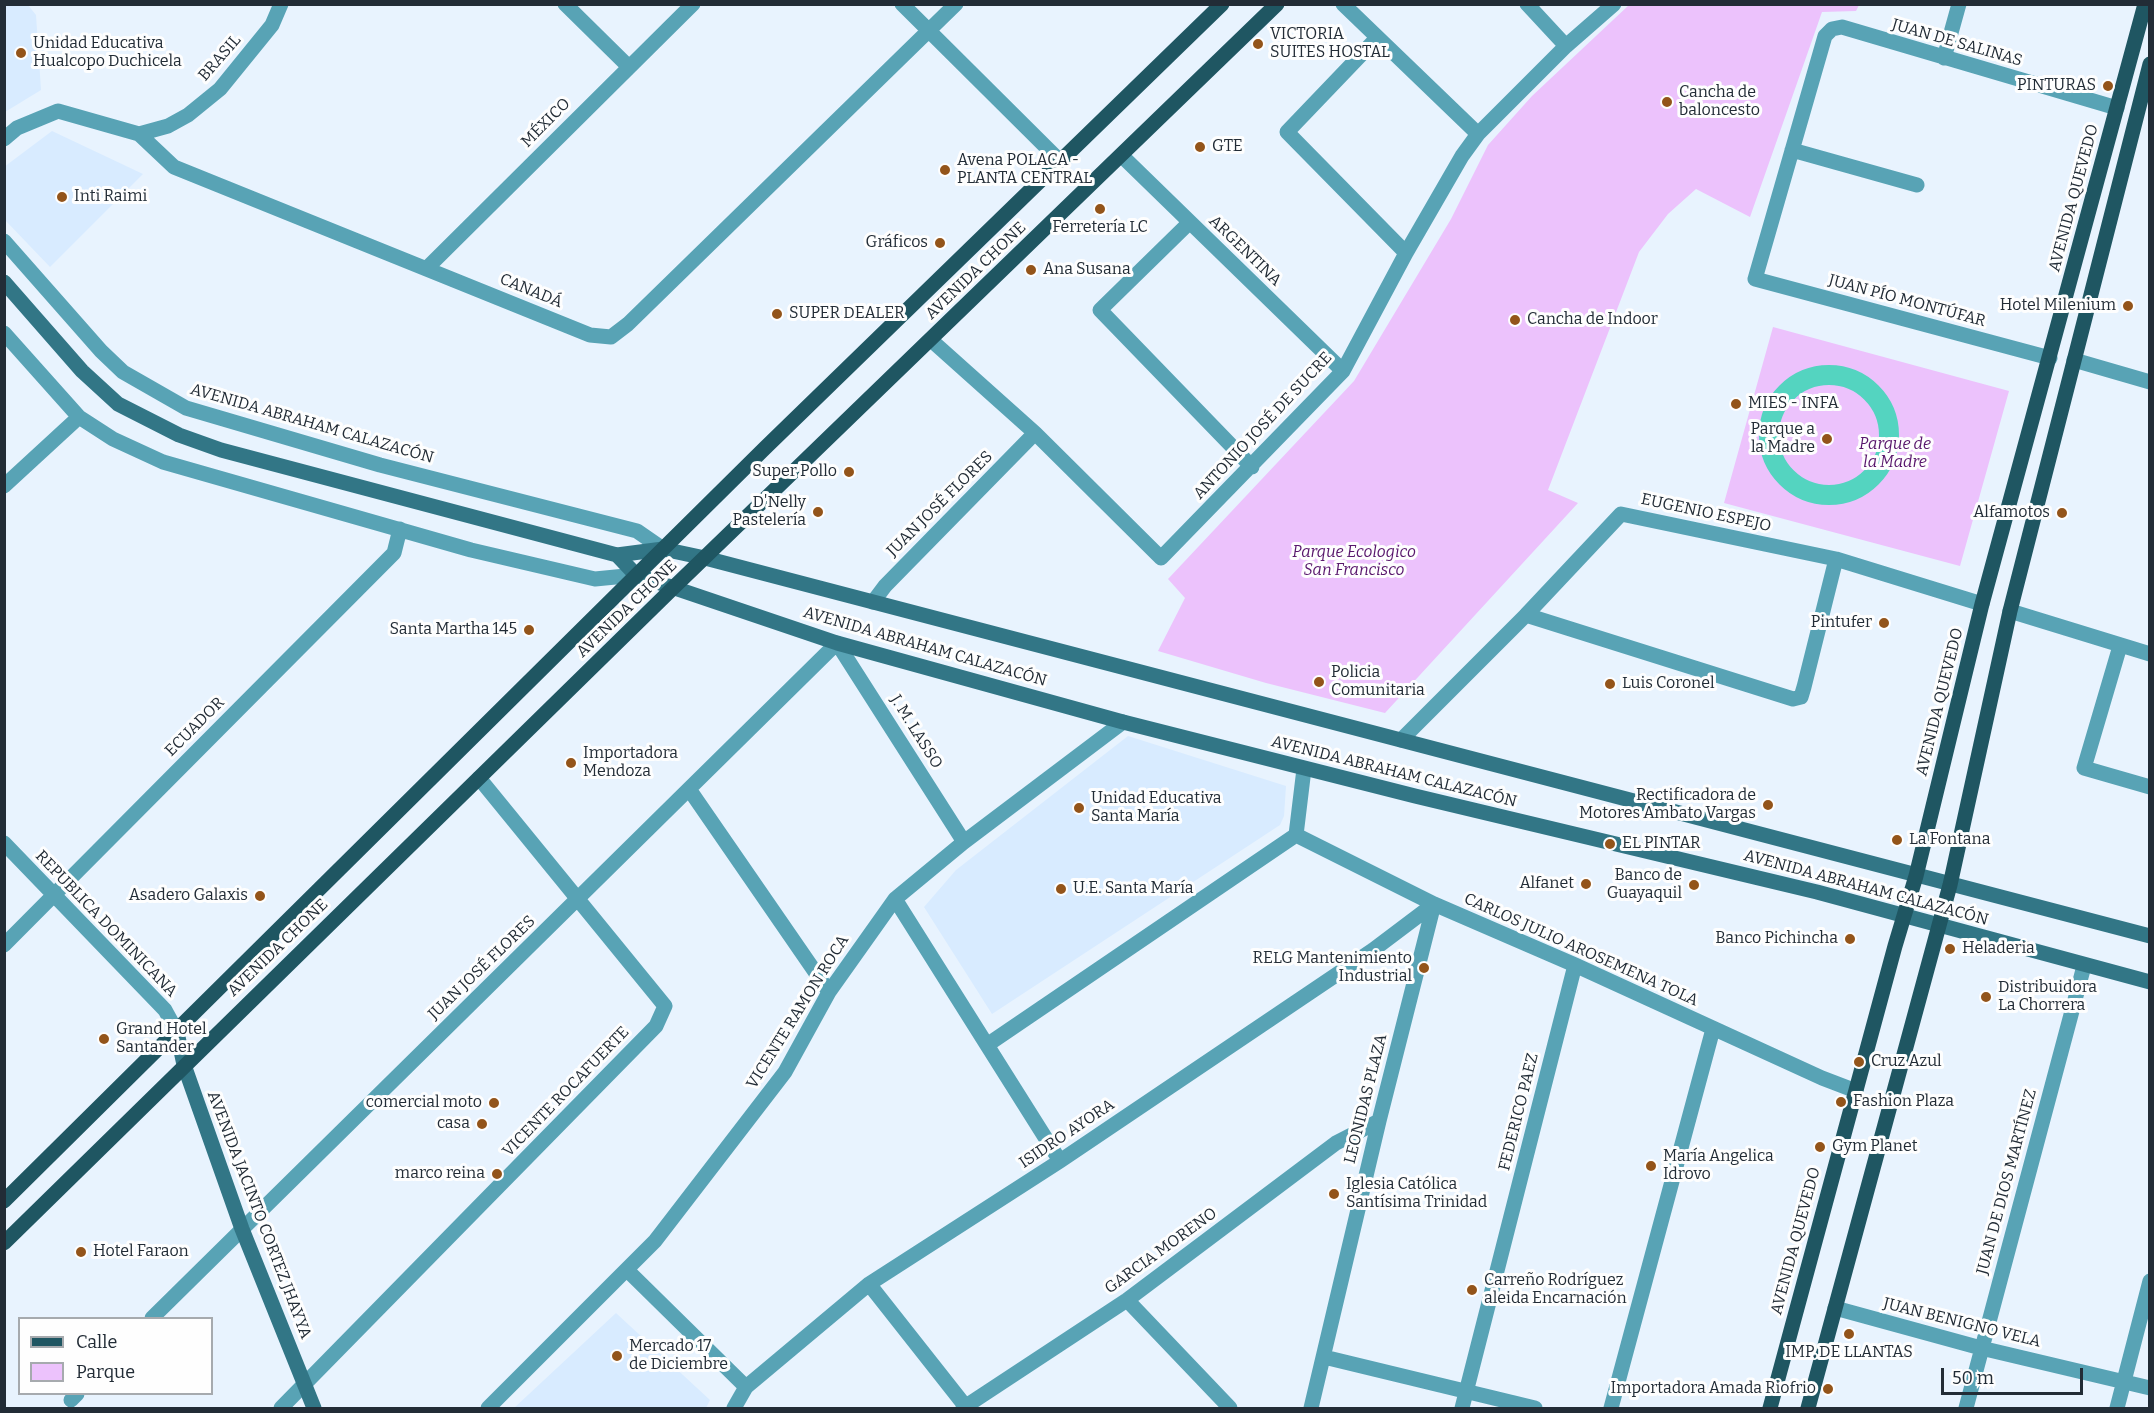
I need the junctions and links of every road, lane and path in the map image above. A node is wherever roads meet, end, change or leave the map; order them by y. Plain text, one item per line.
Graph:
1 (281, 4) edge
2 (565, 4) edge
3 (693, 4) edge
4 (902, 4) edge
5 (956, 4) edge
6 (1222, 4) edge
7 (1277, 4) edge
8 (1343, 4) edge
9 (1527, 4) edge
10 (1614, 4) edge
11 (1959, 4) edge
12 (2145, 4) edge
13 (928, 32) junction
14 (1377, 38) junction
15 (1566, 46) junction
16 (1944, 58) junction
17 (2150, 64) edge
18 (628, 66) junction
19 (2144, 107) edge
20 (2117, 108) junction
21 (139, 134) junction
22 (1478, 134) junction
23 (4, 139) edge
24 (1792, 150) junction
25 (1122, 156) junction
26 (1061, 162) junction
27 (1917, 185) dead end
28 (1190, 222) junction
29 (4, 241) edge
30 (1406, 253) junction
31 (427, 268) junction
32 (1755, 279) joint
33 (4, 282) edge
34 (4, 333) edge
35 (930, 340) junction
36 (2050, 358) junction
37 (2074, 360) junction
38 (1343, 371) junction
39 (2150, 382) edge
40 (79, 417) junction
41 (1035, 433) junction
42 (1252, 467) junction
43 (4, 486) edge
44 (399, 529) junction
45 (663, 549) junction
46 (616, 555) junction
47 (705, 558) junction
48 (1836, 559) junction
49 (636, 576) junction
50 (673, 588) junction
51 (873, 602) junction
52 (1982, 604) junction
53 (2010, 610) junction
54 (1526, 615) junction
55 (837, 643) junction
56 (2120, 646) junction
57 (2150, 654) edge
58 (1123, 722) junction
59 (1401, 740) junction
60 (1304, 769) junction
61 (479, 778) junction
62 (2150, 787) edge
63 (689, 789) junction
64 (1296, 835) junction
65 (964, 842) junction
66 (4, 843) edge
67 (1916, 876) junction
68 (1950, 885) junction
69 (55, 895) junction
70 (578, 899) junction
71 (896, 899) junction
72 (1434, 904) junction
73 (1905, 916) junction
74 (1938, 925) junction
75 (2150, 936) edge
76 (4, 945) edge
77 (1575, 965) junction
78 (2084, 966) junction
79 (2150, 982) edge
80 (829, 992) junction
81 (1713, 1029) junction
82 (177, 1032) junction
83 (987, 1045) junction
84 (184, 1065) junction
85 (1856, 1091) junction
86 (1379, 1120) junction
87 (1060, 1161) junction
88 (4, 1201) edge
89 (242, 1229) junction
90 (4, 1243) edge
91 (627, 1270) junction
92 (2150, 1281) edge
93 (869, 1284) junction
94 (1127, 1300) junction
95 (1835, 1308) junction
96 (153, 1317) edge
97 (1981, 1348) junction
98 (1324, 1357) junction
99 (2124, 1380) junction
100 (304, 1385) junction
101 (746, 1387) junction
102 (2150, 1388) edge
103 (1466, 1393) junction
104 (280, 1408) edge
105 (314, 1408) edge
106 (488, 1408) edge
107 (734, 1408) edge
108 (964, 1408) edge
109 (1230, 1408) edge
110 (1311, 1408) edge
111 (1462, 1408) edge
112 (1535, 1408) edge
113 (1611, 1408) edge
114 (1770, 1408) edge
115 (1808, 1408) edge
116 (1966, 1408) edge
117 (2117, 1408) edge

1 - 21 street, BRASIL
2 - 18 street
3 - 18 street, MÉXICO
4 - 13 street
5 - 13 street, CANADÁ
6 - 26 main road, AVENIDA CHONE
7 - 25 main road, AVENIDA CHONE
8 - 14 street
9 - 15 street
10 - 15 street, ANTONIO JOSÉ DE SUCRE
11 - 16 street
12 - 20 main road, AVENIDA QUEVEDO
13 - 26 street
13 - 31 street, CANADÁ
14 - 22 street
14 - 30 street
15 - 22 street, ANTONIO JOSÉ DE SUCRE
16 - 20 street, JUAN DE SALINAS
16 - 24 street, JUAN DE SALINAS
17 - 19 main road
18 - 31 street, MÉXICO
19 - 37 main road
20 - 36 main road, AVENIDA QUEVEDO
21 - 23 street, CANADÁ
21 - 31 street, CANADÁ
22 - 30 street, ANTONIO JOSÉ DE SUCRE
24 - 27 street
24 - 32 street, JUAN DE SALINAS
25 - 28 street, ARGENTINA
25 - 35 main road, AVENIDA CHONE
26 - 45 main road, AVENIDA CHONE
28 - 38 street, ARGENTINA
28 - 42 street
29 - 45 street, AVENIDA ABRAHAM CALAZACÓN
30 - 38 street, ANTONIO JOSÉ DE SUCRE
32 - 36 street, JUAN PÍO MONTÚFAR
33 - 46 main road, AVENIDA ABRAHAM CALAZACÓN
34 - 40 street, AVENIDA ABRAHAM CALAZACÓN
35 - 41 street, ANTONIO JOSÉ DE SUCRE
35 - 47 main road, AVENIDA CHONE
36 - 52 main road, AVENIDA QUEVEDO
37 - 39 street
37 - 53 main road
38 - 42 street, ANTONIO JOSÉ DE SUCRE
40 - 43 street
40 - 44 street, AVENIDA ABRAHAM CALAZACÓN
41 - 42 street, ANTONIO JOSÉ DE SUCRE
41 - 51 street, JUAN JOSÉ FLORES
44 - 49 street, AVENIDA ABRAHAM CALAZACÓN
44 - 69 street, ECUADOR
45 - 46 main road, AVENIDA ABRAHAM CALAZACÓN
45 - 47 main road, AVENIDA ABRAHAM CALAZACÓN
45 - 49 main road, AVENIDA CHONE
46 - 49 main road, AVENIDA ABRAHAM CALAZACÓN
47 - 50 main road, AVENIDA CHONE
47 - 51 main road, AVENIDA ABRAHAM CALAZACÓN
48 - 52 street, EUGENIO ESPEJO
48 - 54 street, EUGENIO ESPEJO
48 - 54 street
49 - 50 main road, AVENIDA ABRAHAM CALAZACÓN
49 - 82 main road, AVENIDA CHONE
50 - 55 main road, AVENIDA ABRAHAM CALAZACÓN
50 - 61 main road, AVENIDA CHONE
51 - 59 main road, AVENIDA ABRAHAM CALAZACÓN
52 - 67 main road, AVENIDA QUEVEDO
53 - 56 street
53 - 68 main road
54 - 59 street, EUGENIO ESPEJO
55 - 58 main road, AVENIDA ABRAHAM CALAZACÓN
55 - 63 street, JUAN JOSÉ FLORES
55 - 65 street, J. M. LASSO
56 - 57 street
56 - 62 street
58 - 60 main road, AVENIDA ABRAHAM CALAZACÓN
58 - 65 street, VICENTE RAMON ROCA
59 - 67 main road, AVENIDA ABRAHAM CALAZACÓN
60 - 64 street
60 - 73 main road, AVENIDA ABRAHAM CALAZACÓN
61 - 70 street, VICENTE ROCAFUERTE
61 - 84 main road, AVENIDA CHONE
63 - 70 street, JUAN JOSÉ FLORES
63 - 80 street
64 - 72 street, CARLOS JULIO AROSEMENA TOLA
64 - 83 street
65 - 71 street, VICENTE RAMON ROCA
66 - 69 street, REPUBLICA DOMINICANA
67 - 68 main road, AVENIDA ABRAHAM CALAZACÓN
67 - 73 main road, AVENIDA QUEVEDO
68 - 74 main road
68 - 75 main road, AVENIDA ABRAHAM CALAZACÓN
69 - 76 street, ECUADOR
69 - 82 street, REPUBLICA DOMINICANA
70 - 89 street, JUAN JOSÉ FLORES
70 - 100 street, VICENTE ROCAFUERTE
71 - 80 street, VICENTE RAMON ROCA
71 - 83 street
72 - 77 street, CARLOS JULIO AROSEMENA TOLA
72 - 86 street, LEONIDAS PLAZA
72 - 87 street, ISIDRO AYORA
73 - 74 main road, AVENIDA ABRAHAM CALAZACÓN
73 - 85 main road, AVENIDA QUEVEDO
74 - 78 main road, AVENIDA ABRAHAM CALAZACÓN
74 - 95 main road
77 - 81 street, CARLOS JULIO AROSEMENA TOLA
77 - 103 street, FEDERICO PAEZ
78 - 79 main road, AVENIDA ABRAHAM CALAZACÓN
78 - 97 street, JUAN DE DIOS MARTÍNEZ
80 - 91 street, VICENTE RAMON ROCA
81 - 85 street, CARLOS JULIO AROSEMENA TOLA
81 - 113 street
82 - 84 main road, AVENIDA JACINTO CORTEZ JHAYYA
82 - 88 main road, AVENIDA CHONE
83 - 87 street
84 - 89 main road, AVENIDA JACINTO CORTEZ JHAYYA
84 - 90 main road, AVENIDA CHONE
85 - 114 main road, AVENIDA QUEVEDO
86 - 94 street, GARCIA MORENO
86 - 98 street, LEONIDAS PLAZA
87 - 93 street, ISIDRO AYORA
89 - 96 street, JUAN JOSÉ FLORES
89 - 100 main road, AVENIDA JACINTO CORTEZ JHAYYA
91 - 101 street
91 - 106 street, VICENTE RAMON ROCA
92 - 99 street
93 - 101 street, ISIDRO AYORA
93 - 108 street
94 - 108 street, GARCIA MORENO
94 - 109 street
95 - 97 street, JUAN BENIGNO VELA
95 - 115 main road
97 - 99 street, JUAN BENIGNO VELA
97 - 116 street, JUAN DE DIOS MARTÍNEZ
98 - 103 street
98 - 110 street, LEONIDAS PLAZA
99 - 102 street, JUAN BENIGNO VELA
99 - 117 street
100 - 104 street, VICENTE ROCAFUERTE
100 - 105 main road, AVENIDA JACINTO CORTEZ JHAYYA
101 - 107 street, ISIDRO AYORA
103 - 111 street, FEDERICO PAEZ
103 - 112 street

